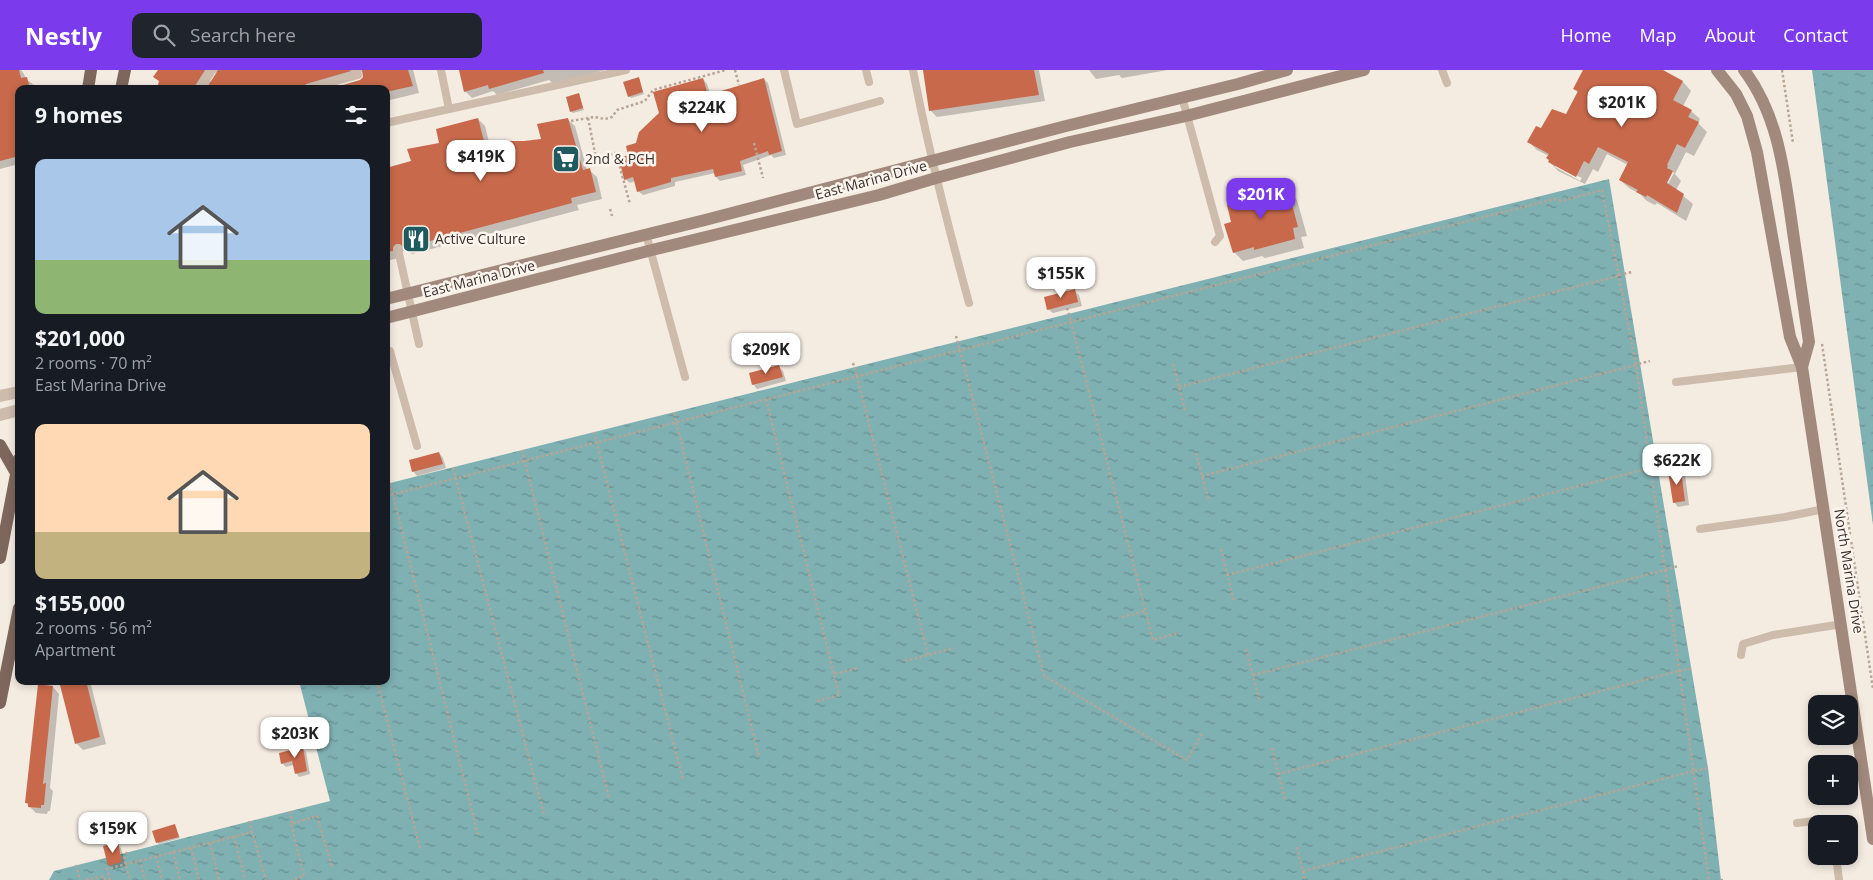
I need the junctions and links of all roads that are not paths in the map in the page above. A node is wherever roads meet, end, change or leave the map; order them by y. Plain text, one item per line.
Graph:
1 (91, 70) edge
2 (125, 70) edge
3 (212, 70) edge
4 (356, 70) edge
5 (441, 70) edge
6 (626, 70) edge
7 (784, 70) edge
8 (866, 70) edge
9 (914, 70) edge
10 (1287, 70) edge
11 (1364, 70) edge
12 (1442, 70) edge
13 (1717, 70) edge
14 (1744, 70) edge
15 (869, 82) dead end
16 (1446, 83) dead end
17 (89, 85) edge
18 (122, 85) edge
19 (203, 85) edge
20 (326, 85) edge
21 (1182, 97) junction
22 (880, 101) dead end
23 (449, 108) junction
24 (1186, 116) junction
25 (390, 122) edge
26 (932, 161) junction
27 (936, 178) junction
28 (646, 234) junction
29 (1214, 242) dead end
30 (398, 249) dead end
31 (652, 250) junction
32 (407, 293) junction
33 (390, 298) edge
34 (969, 303) dead end
35 (411, 312) junction
36 (390, 317) edge
37 (418, 344) dead end
38 (390, 351) dead end
39 (1802, 367) junction
40 (685, 377) dead end
41 (1676, 382) dead end
42 (15, 393) edge
43 (0, 396) edge
44 (15, 411) edge
45 (0, 415) edge
46 (0, 446) edge
47 (417, 446) dead end
48 (15, 471) edge
49 (15, 478) edge
50 (1824, 509) junction
51 (1700, 529) dead end
52 (0, 558) edge
53 (1842, 624) junction
54 (15, 628) edge
55 (1741, 656) dead end
56 (0, 703) edge
57 (1808, 822) edge
58 (1797, 824) dead end
59 (1873, 839) edge
60 (1837, 865) edge
61 (1839, 880) edge

1 - 17 main road
2 - 18 main road
3 - 19 lane
4 - 20 lane
5 - 23 lane
6 - 23 lane
7 - 22 lane
8 - 15 lane
9 - 26 lane
10 - 21 main road, East Marina Drive
11 - 24 main road, East Marina Drive
12 - 16 lane
13 - 39 main road, North Marina Drive
14 - 39 main road, North Marina Drive
21 - 24 lane
21 - 26 main road, East Marina Drive
23 - 25 lane
24 - 27 main road, East Marina Drive
24 - 29 lane
26 - 27 lane
26 - 28 main road, East Marina Drive
27 - 31 main road, East Marina Drive
27 - 34 lane
28 - 31 lane
28 - 32 main road, East Marina Drive
30 - 32 lane
31 - 35 main road, East Marina Drive
31 - 40 lane
32 - 33 main road, East Marina Drive
32 - 35 lane
35 - 36 main road, East Marina Drive
35 - 37 lane
38 - 47 lane
39 - 41 lane
39 - 50 main road, North Marina Drive
42 - 43 street
44 - 45 street
46 - 48 main road
49 - 52 main road
50 - 51 lane
50 - 53 main road, North Marina Drive
53 - 55 lane
53 - 59 main road, North Marina Drive
54 - 56 main road
57 - 58 lane
60 - 61 lane

